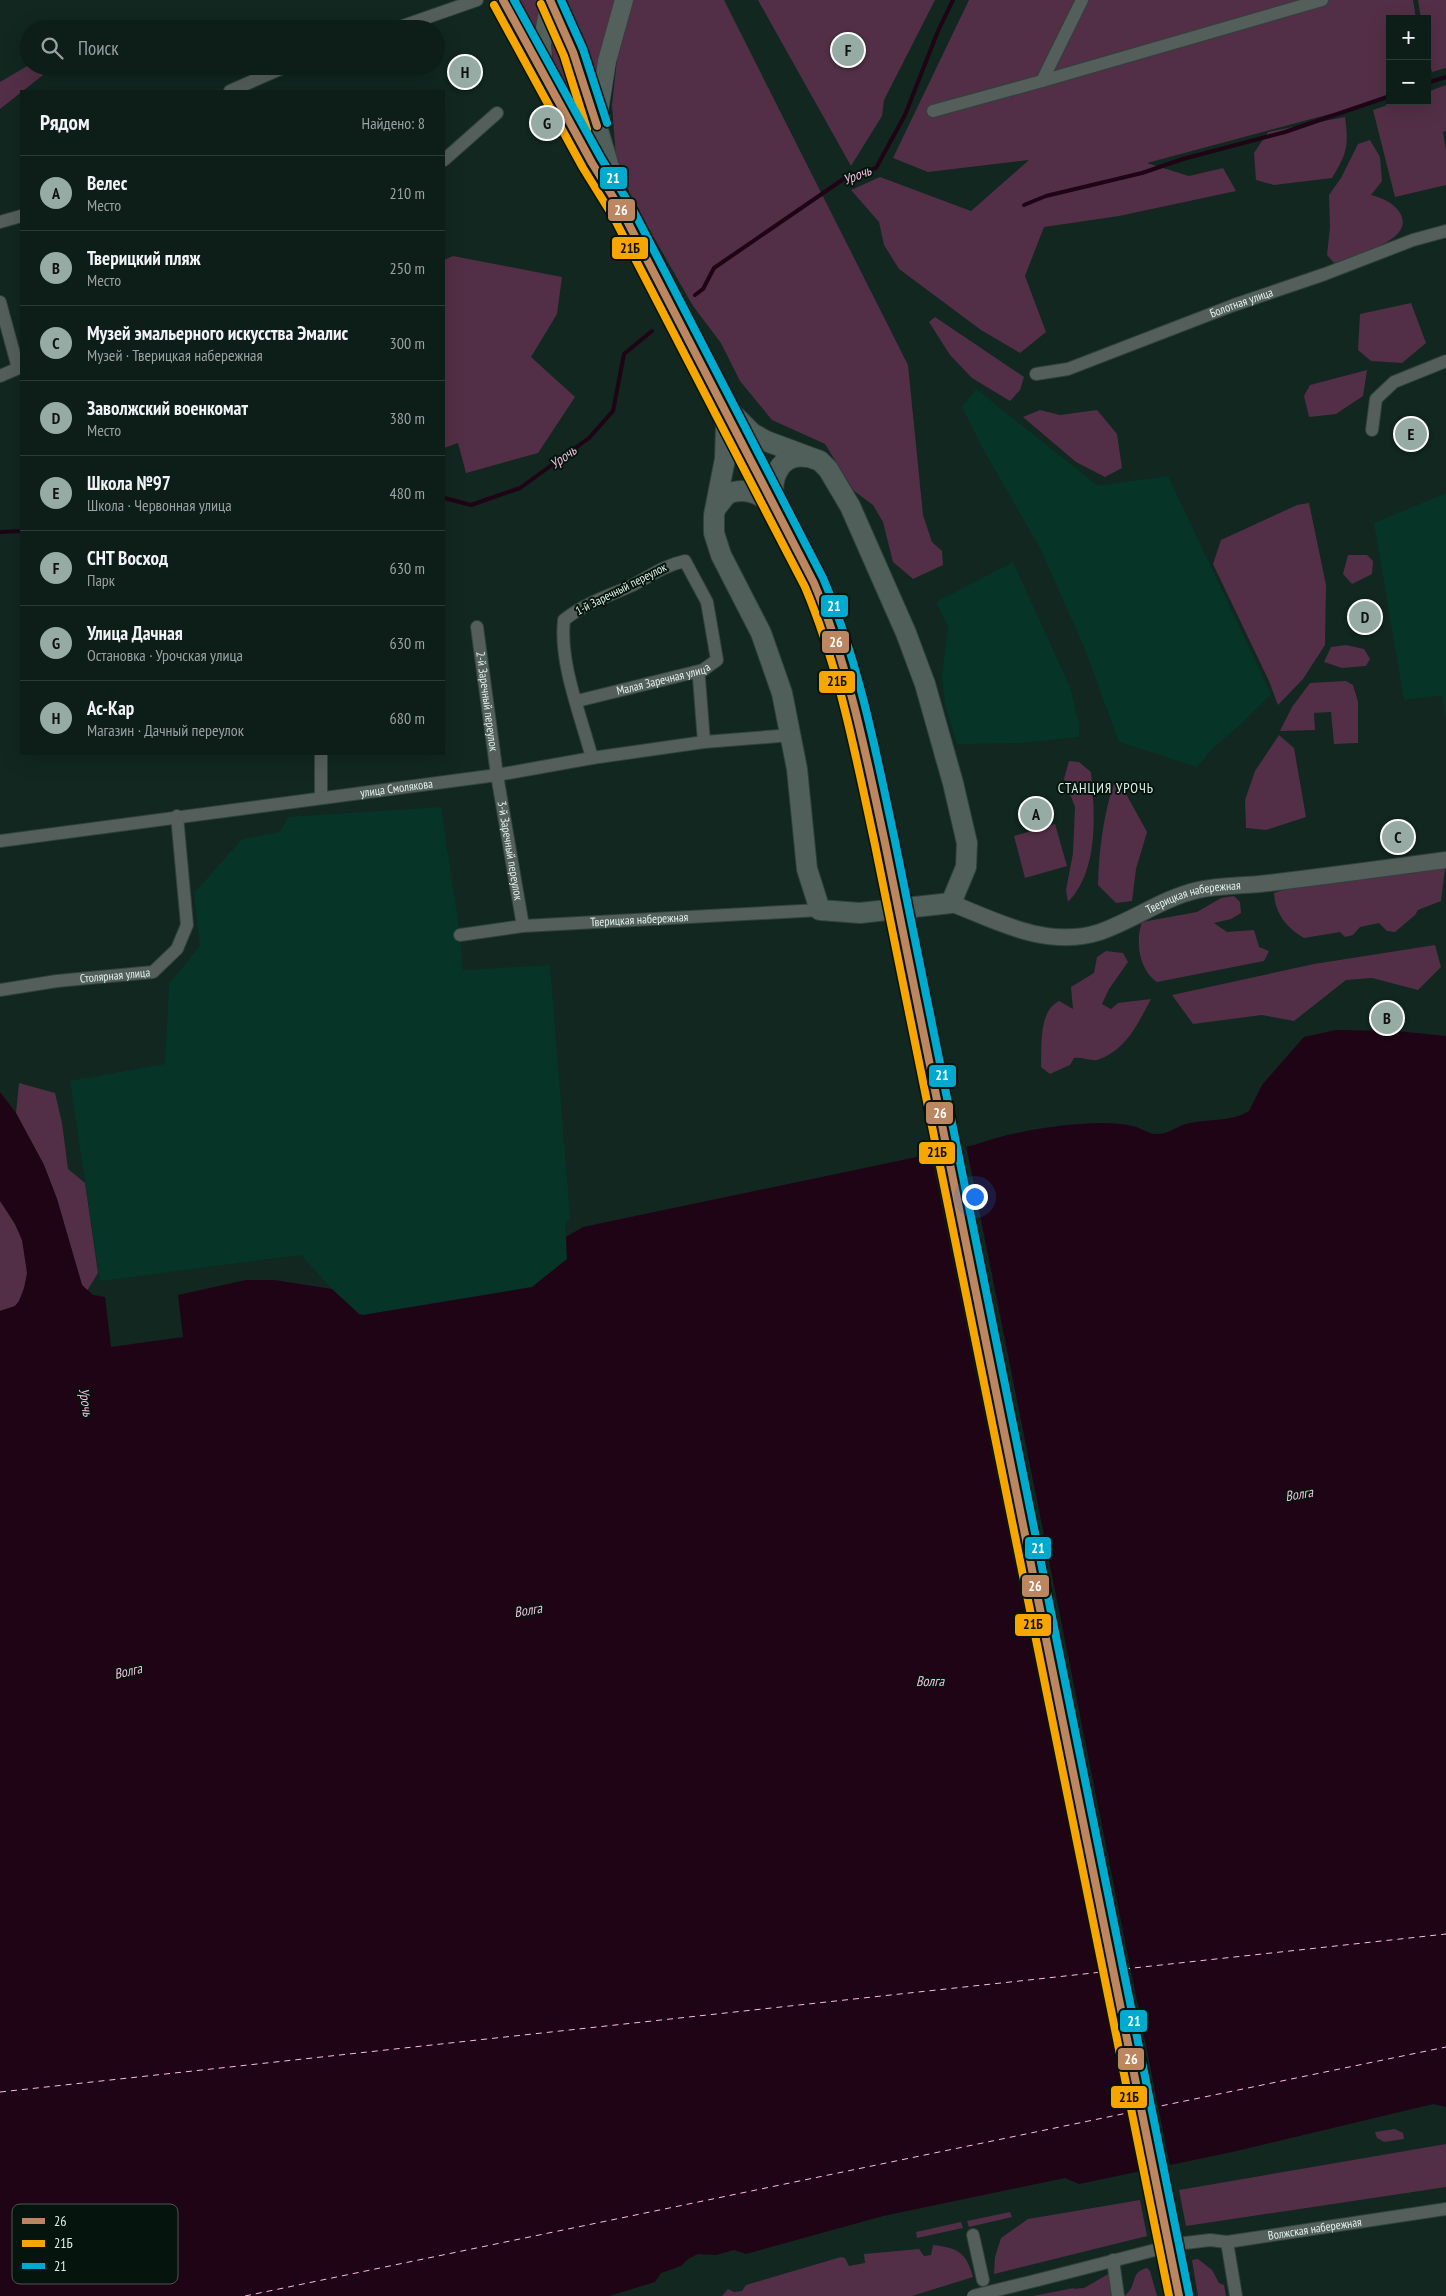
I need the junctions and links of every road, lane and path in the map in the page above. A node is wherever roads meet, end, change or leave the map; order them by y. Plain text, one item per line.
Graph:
1 (477, 0) edge
2 (503, 0) edge
3 (550, 0) edge
4 (624, 0) edge
5 (1082, 0) edge
6 (1322, 0) edge
7 (420, 20) edge
8 (266, 75) edge
9 (544, 77) junction
10 (1042, 81) junction
11 (232, 90) edge
12 (933, 111) dead end
13 (497, 114) dead end
14 (597, 125) junction
15 (445, 159) edge
16 (622, 212) junction
17 (20, 216) edge
18 (0, 222) edge
19 (1446, 231) edge
20 (0, 302) edge
21 (1446, 361) edge
22 (20, 368) edge
23 (1036, 374) dead end
24 (0, 376) edge
25 (722, 403) junction
26 (1372, 430) dead end
27 (812, 458) junction
28 (714, 515) junction
29 (780, 515) junction
30 (707, 602) joint
31 (476, 627) dead end
32 (695, 672) junction
33 (577, 701) junction
34 (792, 735) junction
35 (704, 742) junction
36 (321, 755) edge
37 (592, 758) junction
38 (498, 775) junction
39 (321, 798) junction
40 (177, 816) junction
41 (0, 840) edge
42 (1446, 860) edge
43 (951, 903) junction
44 (820, 910) junction
45 (523, 926) junction
46 (460, 935) dead end
47 (0, 990) edge
48 (1446, 2209) edge
49 (974, 2234) dead end
50 (1227, 2242) junction
51 (1185, 2243) dead end
52 (1154, 2250) dead end
53 (1113, 2260) junction
54 (983, 2280) dead end
55 (1177, 2286) edge
56 (973, 2296) edge
57 (1118, 2296) edge
58 (1236, 2296) edge

1 - 7 street
2 - 9 main road
3 - 9 main road
3 - 14 main road
4 - 14 main road
5 - 10 street
6 - 10 street
8 - 11 street
9 - 16 main road
10 - 12 street
13 - 15 street
14 - 16 main road
16 - 25 main road
17 - 18 street
19 - 23 street, Болотная улица
20 - 22 street
21 - 26 street
22 - 24 street
25 - 27 main road
25 - 28 main road
25 - 29 main road
27 - 29 main road
27 - 43 main road
28 - 29 main road
28 - 34 main road
29 - 55 main road, bridge
30 - 32 street, Малая Заречная улица
30 - 33 street, 1-й Заречный переулок
31 - 38 street, 2-й Заречный переулок
32 - 33 street, Малая Заречная улица
32 - 35 street
33 - 37 street, 1-й Заречный переулок
34 - 35 street, улица Смолякова
34 - 44 main road
35 - 37 street, улица Смолякова
36 - 39 street
37 - 38 street, улица Смолякова
38 - 39 street, улица Смолякова
38 - 45 street, 3-й Заречный переулок
39 - 40 street, улица Смолякова
40 - 41 street, улица Смолякова
40 - 47 street, Столярная улица
42 - 43 street, Тверицкая набережная
43 - 44 main road
44 - 45 street, Тверицкая набережная
45 - 46 street, Тверицкая набережная
48 - 50 street, Волжская набережная
49 - 54 street
50 - 51 street, Волжская набережная
50 - 58 street
52 - 53 street
53 - 56 street, bridge
53 - 57 street

